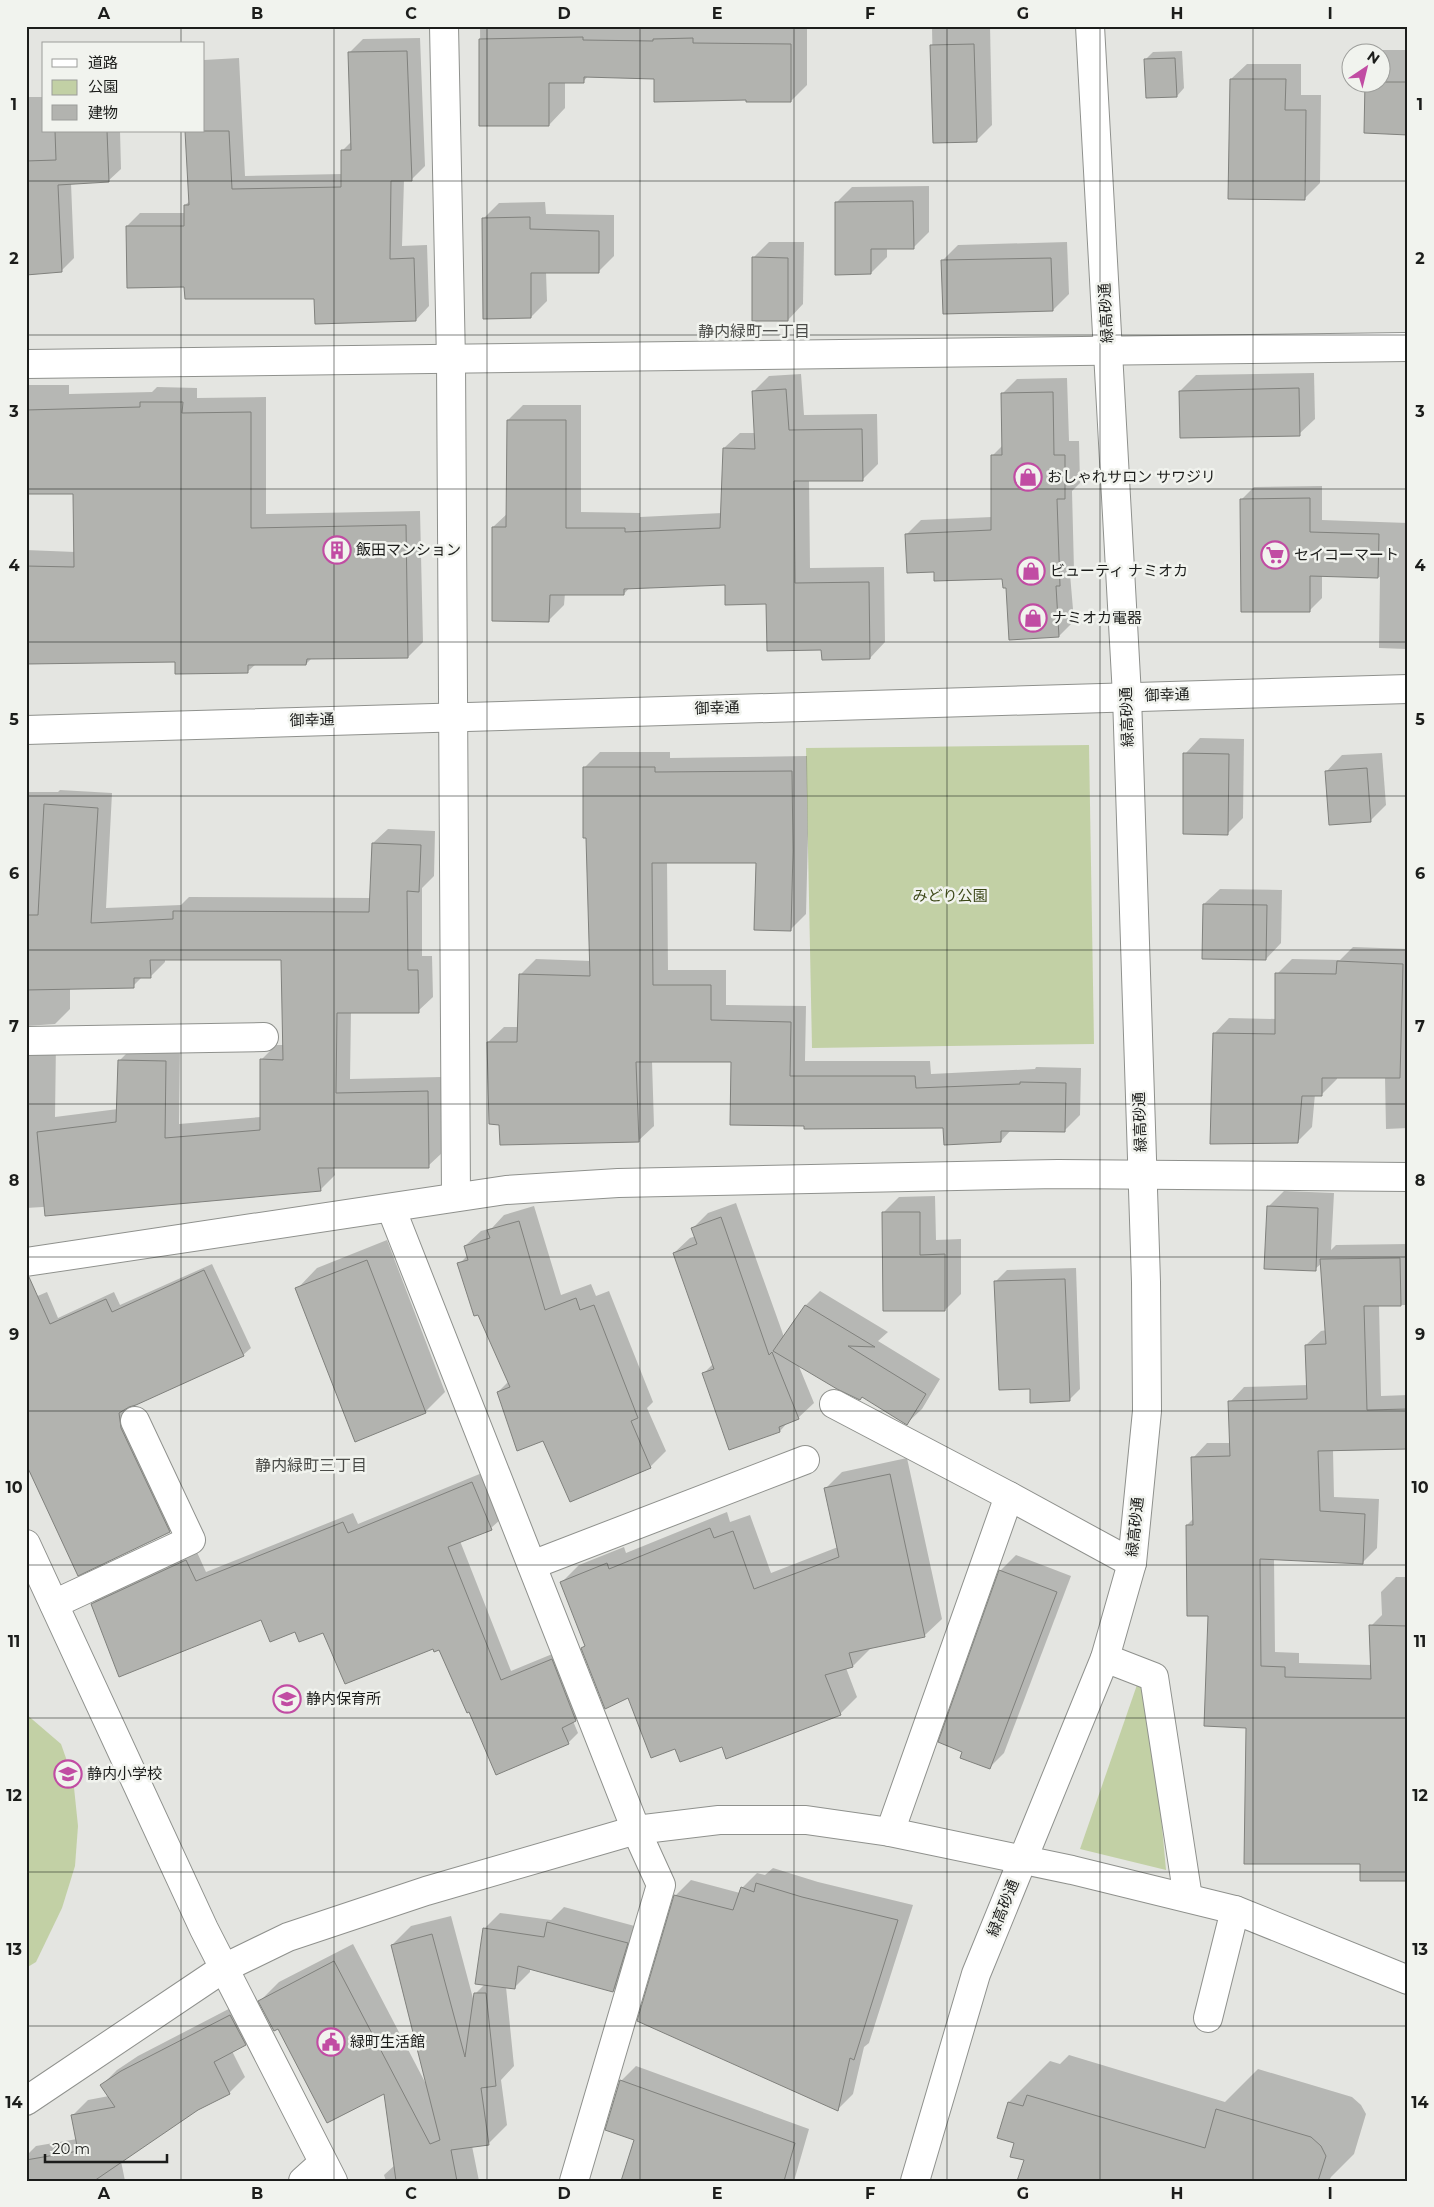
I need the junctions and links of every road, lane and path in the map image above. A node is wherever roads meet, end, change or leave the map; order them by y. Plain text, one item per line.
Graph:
1 (444, 26) edge
2 (1090, 26) edge
3 (1408, 348) edge
4 (1108, 352) junction
5 (451, 361) junction
6 (26, 364) edge
7 (1408, 689) edge
8 (1127, 696) junction
9 (454, 716) junction
10 (26, 730) edge
11 (264, 1037) dead end
12 (26, 1041) edge
13 (1142, 1174) junction
14 (1408, 1177) edge
15 (456, 1197) junction
16 (391, 1208) junction
17 (26, 1262) edge
18 (834, 1404) dead end
19 (135, 1421) dead end
20 (806, 1460) dead end
21 (1009, 1496) junction
22 (26, 1544) edge
23 (1132, 1563) junction
24 (532, 1565) junction
25 (54, 1604) junction
26 (1105, 1658) junction
27 (636, 1830) junction
28 (890, 1832) junction
29 (1023, 1859) junction
30 (1188, 1898) junction
31 (1235, 1910) junction
32 (224, 1968) junction
33 (1408, 1980) edge
34 (1208, 2018) dead end
35 (26, 2101) edge
36 (328, 2172) edge
37 (303, 2181) edge
38 (574, 2181) edge
39 (915, 2181) edge

1 - 5 street
2 - 4 street, 緑高砂通
3 - 4 street
4 - 5 street
4 - 8 street, 緑高砂通
5 - 6 street
5 - 9 street
7 - 8 street, 御幸通
8 - 9 street, 御幸通
8 - 13 street, 緑高砂通
9 - 10 street, 御幸通
9 - 15 street
11 - 12 street
13 - 14 street
13 - 15 street
13 - 23 street, 緑高砂通
15 - 16 street
16 - 17 street
16 - 24 street
18 - 21 street
19 - 25 street
20 - 24 street
21 - 23 street
21 - 28 street
22 - 25 street
23 - 26 street, 緑高砂通
24 - 27 street
25 - 32 street
26 - 29 street, 緑高砂通
26 - 30 street
27 - 28 street
27 - 32 street
27 - 38 street
28 - 29 street
29 - 30 street
29 - 39 street, 緑高砂通
30 - 31 street
31 - 33 street
31 - 34 street
32 - 35 street
32 - 36 street
36 - 37 street

